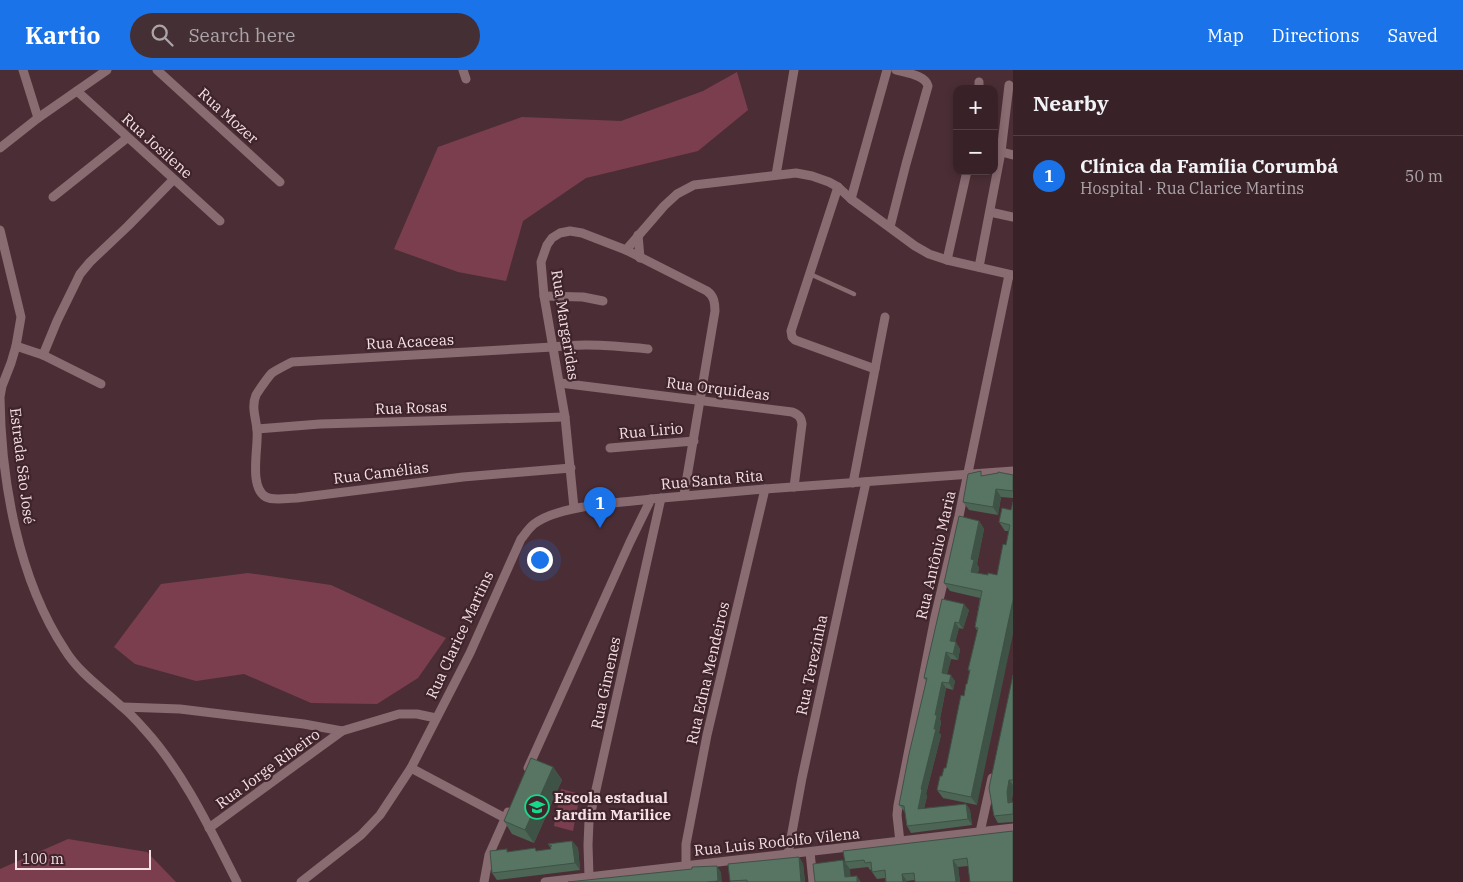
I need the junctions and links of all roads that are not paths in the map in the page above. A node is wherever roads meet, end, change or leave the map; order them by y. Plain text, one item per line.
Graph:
1 (22, 70) edge
2 (107, 70) edge
3 (157, 70) edge
4 (794, 70) edge
5 (886, 70) edge
6 (896, 70) edge
7 (1009, 85) dead end
8 (77, 91) junction
9 (38, 118) junction
10 (127, 138) junction
11 (0, 148) edge
12 (998, 151) edge
13 (1013, 155) edge
14 (776, 175) junction
15 (966, 175) edge
16 (995, 175) edge
17 (174, 180) junction
18 (280, 182) dead end
19 (838, 187) junction
20 (53, 197) dead end
21 (851, 198) junction
22 (990, 212) junction
23 (1013, 217) edge
24 (220, 222) dead end
25 (890, 228) junction
26 (0, 230) edge
27 (638, 236) junction
28 (626, 250) junction
29 (640, 258) junction
30 (947, 260) junction
31 (979, 267) junction
32 (810, 274) junction
33 (1011, 275) edge
34 (854, 294) dead end
35 (544, 296) junction
36 (603, 301) dead end
37 (884, 317) dead end
38 (16, 346) junction
39 (553, 347) junction
40 (648, 349) dead end
41 (42, 355) junction
42 (875, 369) junction
43 (271, 374) joint
44 (560, 383) junction
45 (101, 384) dead end
46 (701, 401) junction
47 (565, 418) junction
48 (257, 429) junction
49 (694, 441) junction
50 (610, 448) dead end
51 (571, 468) junction
52 (1013, 471) edge
53 (968, 474) junction
54 (866, 482) junction
55 (853, 483) junction
56 (794, 487) junction
57 (765, 489) junction
58 (684, 495) junction
59 (661, 498) junction
60 (651, 499) junction
61 (574, 508) junction
62 (123, 707) junction
63 (436, 718) junction
64 (342, 731) junction
65 (995, 764) edge
66 (411, 768) junction
67 (525, 774) edge
68 (513, 801) edge
69 (505, 818) junction
70 (210, 828) junction
71 (1013, 828) edge
72 (980, 832) junction
73 (900, 842) junction
74 (810, 852) junction
75 (788, 854) junction
76 (686, 866) junction
77 (589, 876) junction
78 (237, 882) edge
79 (301, 882) edge
80 (484, 882) edge
81 (544, 882) edge
82 (813, 882) edge

1 - 9 street
2 - 8 street
3 - 18 street, Rua Mozer
4 - 14 street
5 - 21 street
6 - 25 street
7 - 12 street
8 - 9 street
8 - 10 street, Rua Josilene
9 - 11 street
10 - 17 street, Rua Josilene
10 - 20 street
12 - 13 street
14 - 19 street
14 - 27 street
15 - 30 street
16 - 22 street
17 - 24 street, Rua Josilene
17 - 41 street
19 - 21 street
19 - 32 street
21 - 25 street
22 - 23 street
22 - 31 street
25 - 30 street
26 - 38 street, Estrada São José
27 - 28 street
27 - 29 street
28 - 29 street, Rua Margaridas
28 - 35 street, Rua Margaridas
29 - 46 street, Rua Margaridas
30 - 31 street
31 - 33 street
32 - 34 lane
32 - 42 street
33 - 53 street, Rua Antônio Maria
35 - 36 street
35 - 39 street, Rua Margaridas
37 - 42 street
38 - 41 street
38 - 62 street, Estrada São José
39 - 40 street
39 - 43 street, Rua Acaceas
39 - 44 street, Rua Margaridas
41 - 45 street
42 - 55 street
43 - 48 street, Rua Camélias
44 - 46 street, Rua Orquideas
44 - 47 street, Rua Margaridas
46 - 49 street
46 - 56 street, Rua Orquideas
47 - 48 street, Rua Rosas
47 - 51 street, Rua Margaridas
48 - 51 street, Rua Camélias
49 - 50 street, Rua Lirio
49 - 58 street
51 - 61 street, Rua Margaridas
52 - 53 street, Rua Santa Rita
53 - 54 street, Rua Santa Rita
53 - 73 street, Rua Antônio Maria
54 - 55 street, Rua Santa Rita
54 - 75 street, Rua Terezinha
55 - 56 street, Rua Santa Rita
56 - 57 street, Rua Santa Rita
57 - 58 street, Rua Santa Rita
57 - 76 street, Rua Edna Mendeiros
58 - 59 street, Rua Santa Rita
59 - 60 street, Rua Santa Rita
59 - 77 street, Rua Gimenes
60 - 61 street, Rua Clarice Martins
60 - 67 street, Rua Santa Rita
61 - 63 street, Rua Clarice Martins
62 - 64 street, Rua Clarice Martins
62 - 70 street, Estrada São José
63 - 64 street, Rua Clarice Martins
63 - 66 street
64 - 70 street, Rua Jorge Ribeiro
65 - 72 street
66 - 69 street
66 - 79 street
68 - 69 street
69 - 80 street
70 - 78 street, Estrada São José
71 - 72 street, Rua Luis Rodolfo Vilena
72 - 73 street, Rua Luis Rodolfo Vilena
73 - 74 street, Rua Luis Rodolfo Vilena
74 - 75 street, Rua Luis Rodolfo Vilena
74 - 82 street
75 - 76 street, Rua Luis Rodolfo Vilena
76 - 77 street, Rua Luis Rodolfo Vilena
77 - 81 street, Rua Luis Rodolfo Vilena

